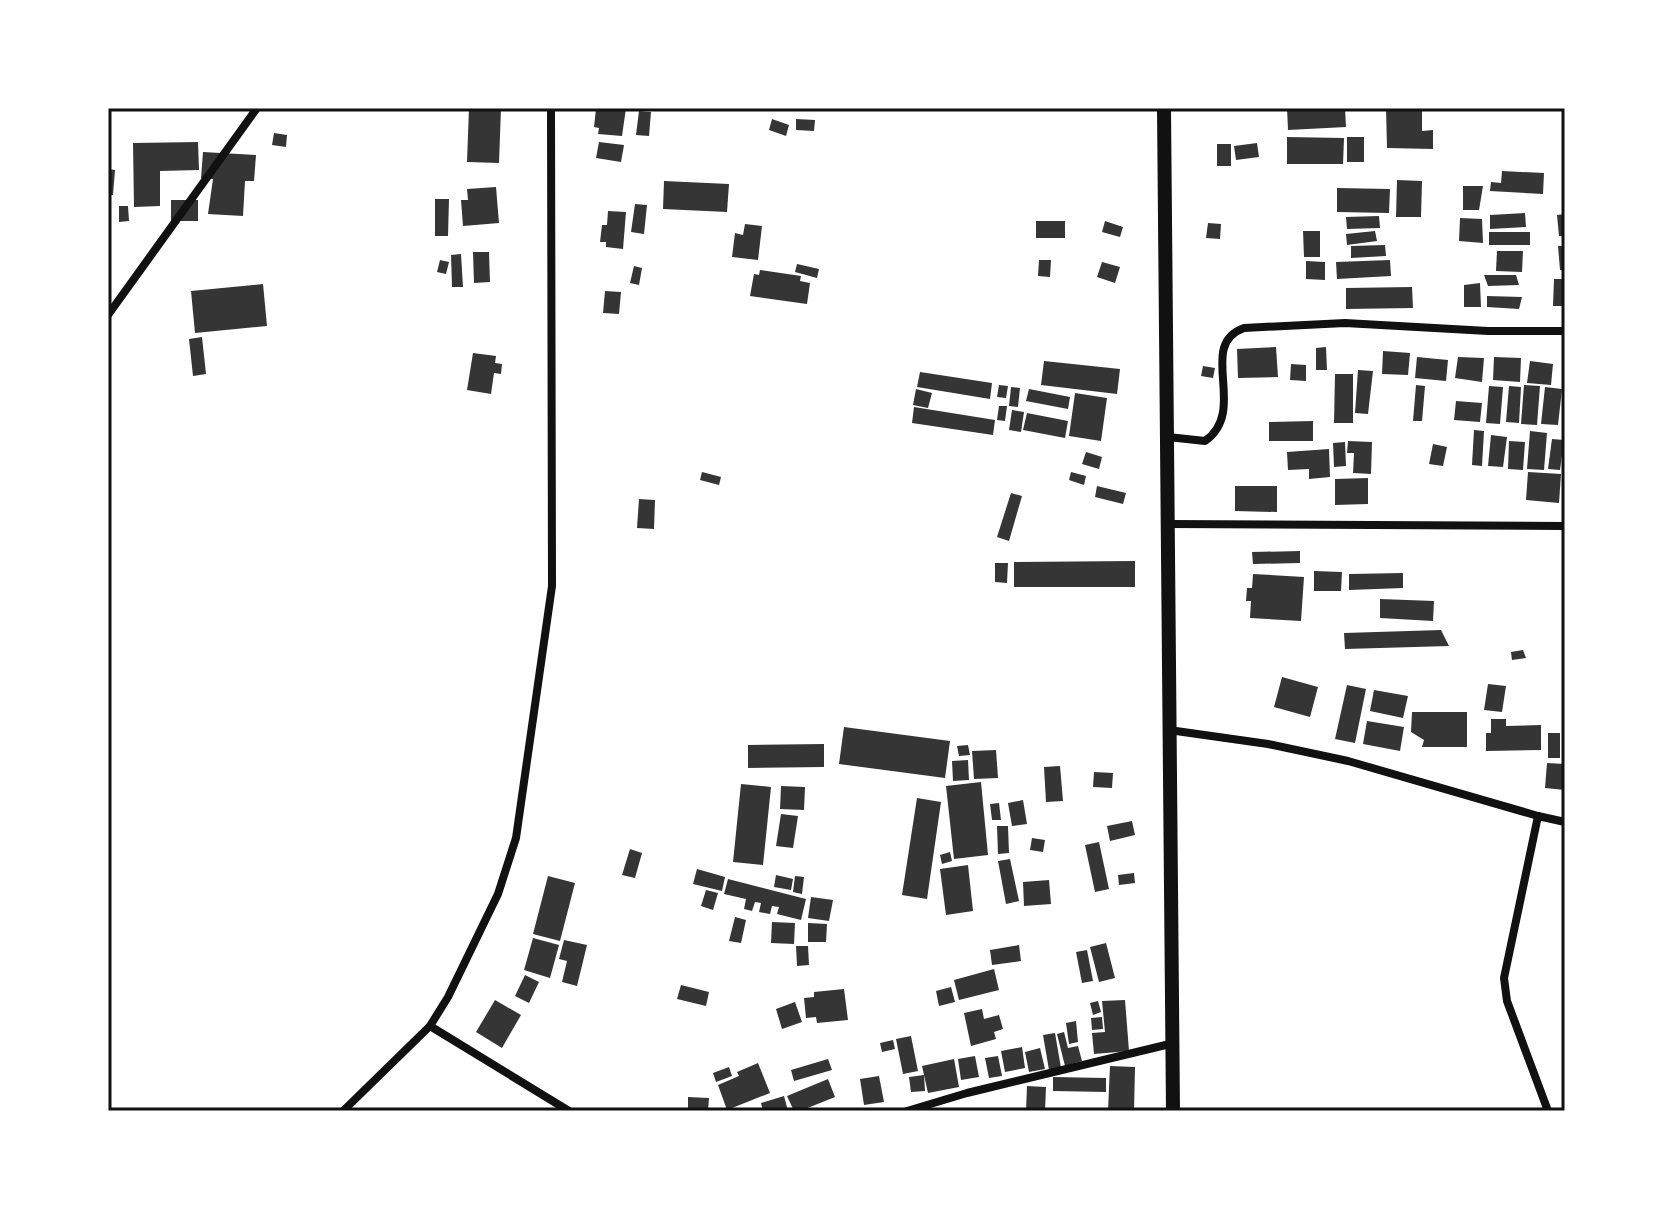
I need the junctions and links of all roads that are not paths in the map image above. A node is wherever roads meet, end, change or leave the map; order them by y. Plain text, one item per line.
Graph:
1 (257, 108) edge
2 (551, 108) edge
3 (1164, 108) edge
4 (108, 315) edge
5 (1565, 331) edge
6 (1168, 437) junction
7 (1167, 524) junction
8 (1565, 526) edge
9 (1169, 730) junction
10 (1538, 816) junction
11 (1565, 822) edge
12 (430, 1026) junction
13 (1174, 1043) junction
14 (343, 1111) edge
15 (569, 1111) edge
16 (907, 1111) edge
17 (1173, 1111) edge
18 (1548, 1111) edge

1 - 4 street
2 - 12 street
3 - 6 highway
5 - 6 street
6 - 7 highway
7 - 8 street
7 - 9 highway
9 - 10 street
9 - 13 highway
10 - 11 street
10 - 18 street
12 - 14 street
12 - 15 street
13 - 16 street
13 - 17 highway

